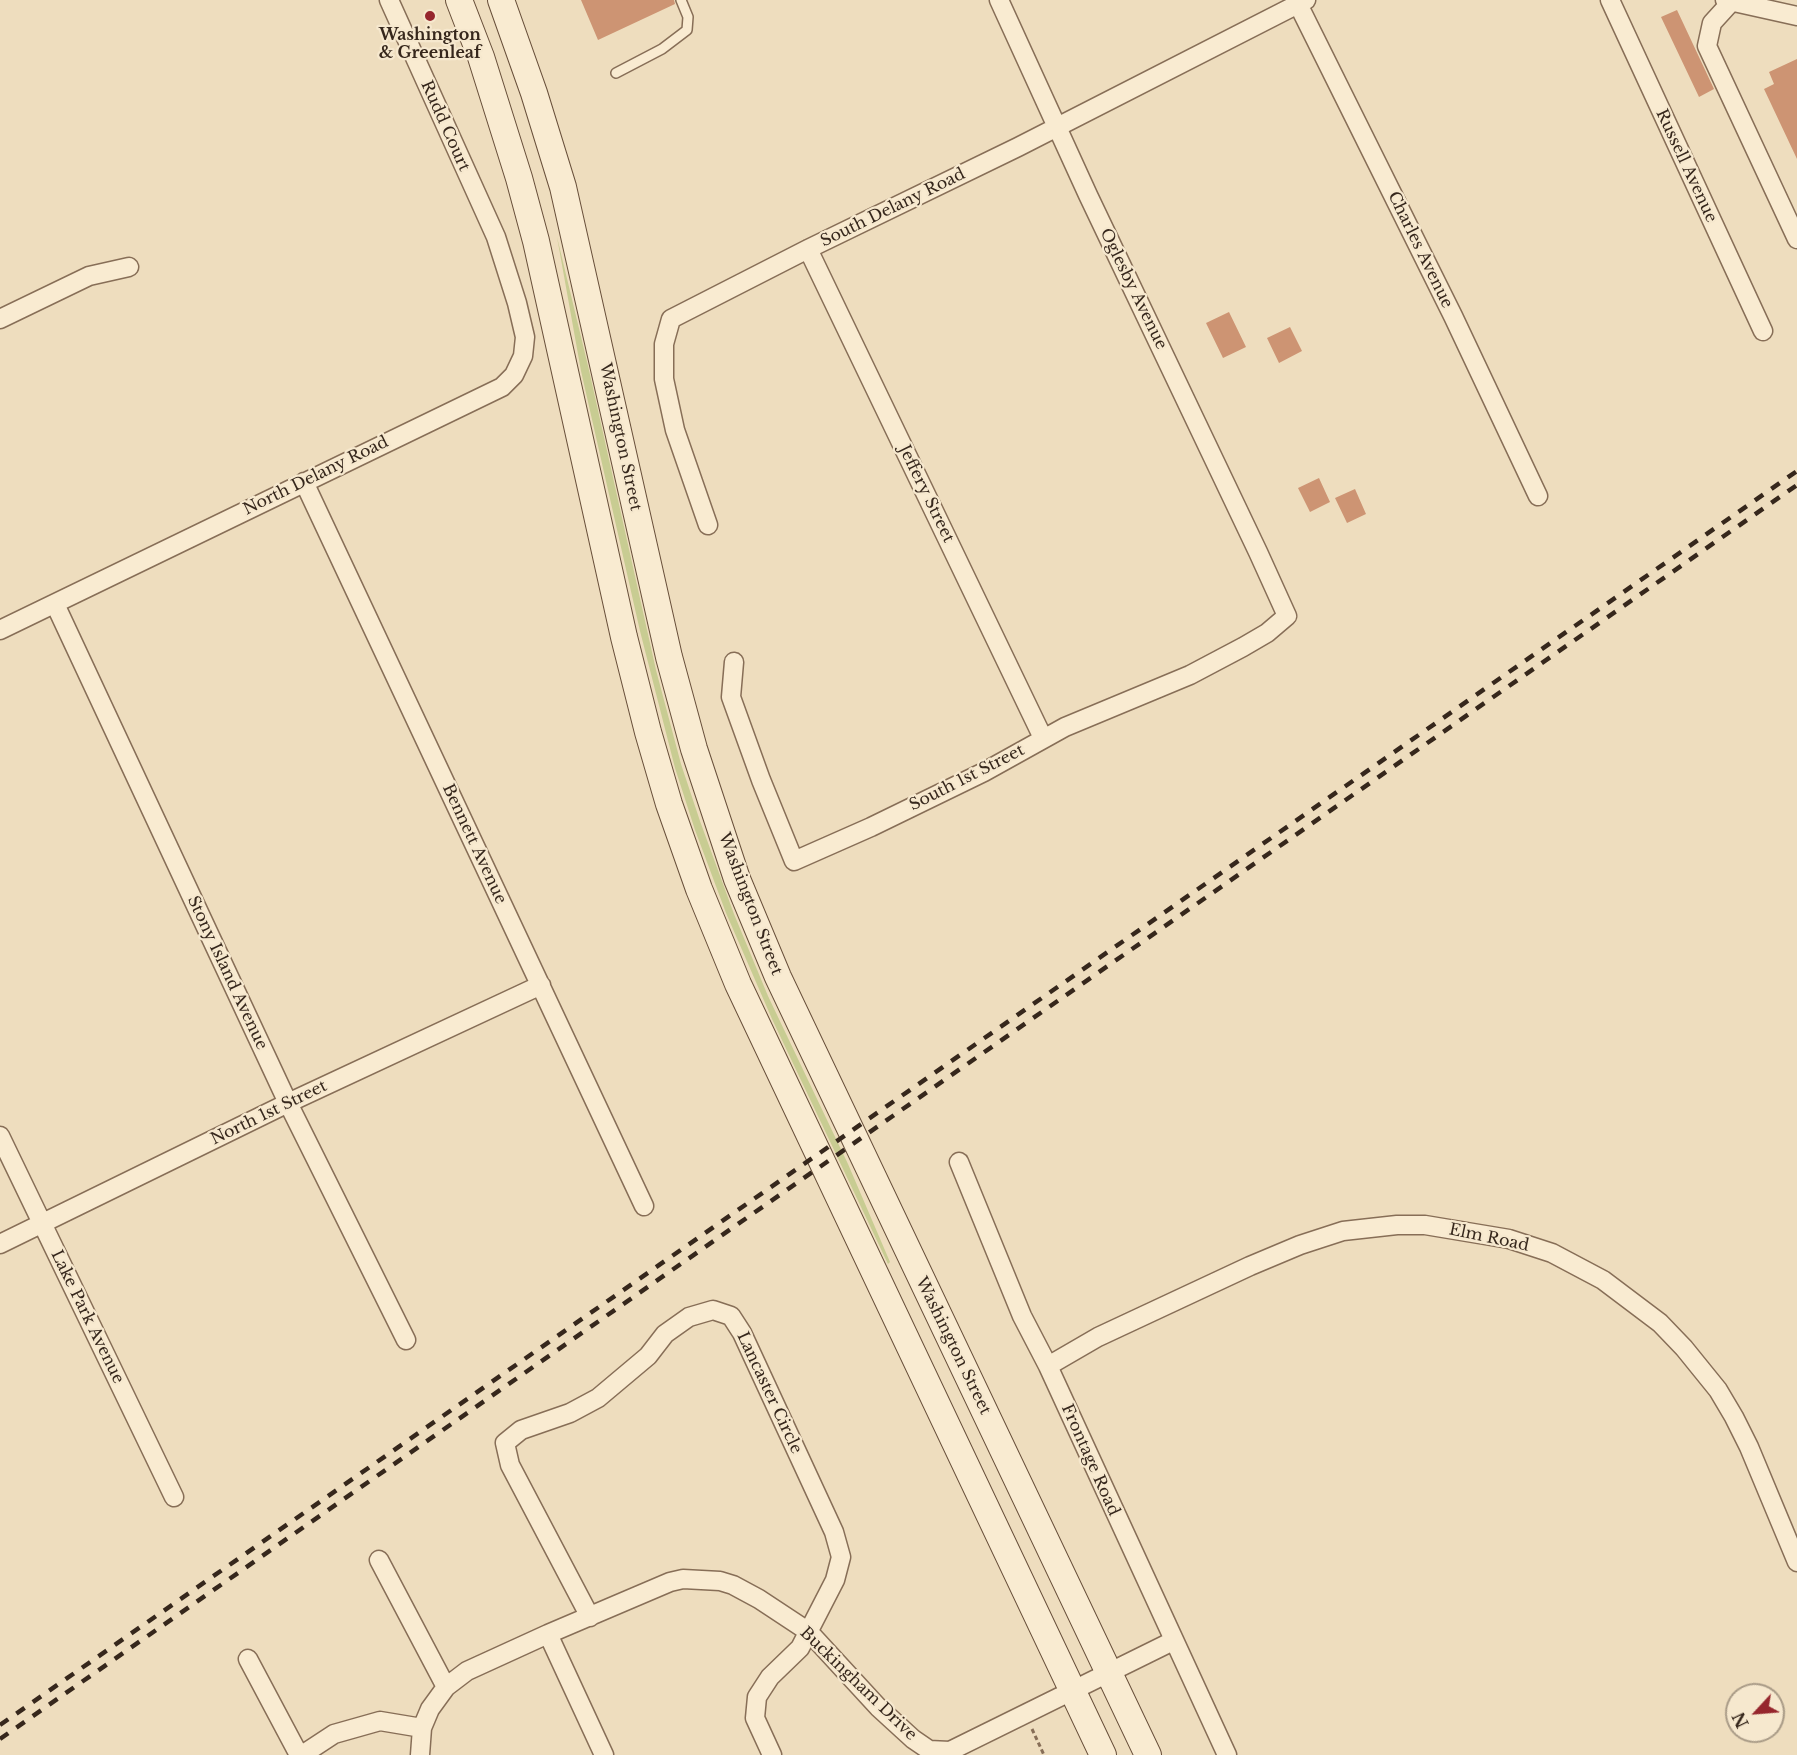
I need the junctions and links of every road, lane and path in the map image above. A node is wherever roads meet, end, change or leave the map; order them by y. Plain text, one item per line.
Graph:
1 (389, 0) edge
2 (459, 0) edge
3 (501, 0) edge
4 (681, 0) edge
5 (999, 0) edge
6 (1610, 0) edge
7 (1730, 1) edge
8 (1302, 2) edge
9 (1797, 16) edge
10 (616, 73) dead end
11 (1057, 126) junction
12 (1797, 239) edge
13 (808, 249) junction
14 (500, 252) joint
15 (129, 267) dead end
16 (0, 319) edge
17 (1763, 332) dead end
18 (304, 482) junction
19 (1538, 496) dead end
20 (708, 525) dead end
21 (1269, 577) joint
22 (55, 603) junction
23 (0, 630) edge
24 (734, 662) dead end
25 (1043, 738) junction
26 (541, 985) junction
27 (288, 1103) junction
28 (0, 1136) edge
29 (959, 1162) dead end
30 (644, 1206) dead end
31 (42, 1224) junction
32 (0, 1244) edge
33 (406, 1340) dead end
34 (1048, 1366) junction
35 (174, 1497) dead end
36 (379, 1560) dead end
37 (1797, 1562) edge
38 (590, 1617) junction
39 (809, 1632) junction
40 (548, 1634) junction
41 (1173, 1641) junction
42 (248, 1659) dead end
43 (1109, 1672) junction
44 (446, 1688) junction
45 (1073, 1690) junction
46 (422, 1728) junction
47 (929, 1753) edge
48 (301, 1755) edge
49 (420, 1755) edge
50 (604, 1755) edge
51 (772, 1755) edge
52 (1103, 1755) edge
53 (1148, 1755) edge
54 (1227, 1755) edge

1 - 14 street, Rudd Court
2 - 45 main road
3 - 43 main road, Washington Street
4 - 10 lane
5 - 11 street, Oglesby Avenue
6 - 17 street, Russell Avenue
7 - 9 street
7 - 12 street
8 - 11 street, South Delany Road
8 - 19 street, Charles Avenue
11 - 13 street, South Delany Road
11 - 21 street, Oglesby Avenue
13 - 20 street, South Delany Road
13 - 25 street, Jeffery Street
14 - 18 street, North Delany Road
15 - 16 street
18 - 22 street, North Delany Road
18 - 26 street, Bennett Avenue
21 - 25 street, South 1st Street
22 - 23 street, North Delany Road
22 - 27 street, Stony Island Avenue
24 - 25 street, South 1st Street
26 - 27 street, North 1st Street
26 - 30 street, Bennett Avenue
27 - 31 street, North 1st Street
27 - 33 street, Stony Island Avenue
28 - 31 street, Lake Park Avenue
29 - 34 street, Frontage Road
31 - 32 street, North 1st Street
31 - 35 street, Lake Park Avenue
34 - 37 street, Elm Road
34 - 41 street, Frontage Road
36 - 44 street
38 - 39 street, Buckingham Drive
38 - 39 street, Lancaster Circle
38 - 40 street, Buckingham Drive
39 - 47 street, Buckingham Drive
39 - 51 street
40 - 44 street, Buckingham Drive
40 - 50 street
41 - 43 street, Buckingham Drive
41 - 54 street, Frontage Road
42 - 48 street
43 - 45 street, Buckingham Drive
43 - 53 main road, Washington Street
44 - 46 street, Buckingham Drive
45 - 47 street, Buckingham Drive
45 - 52 main road
46 - 48 street
46 - 49 street, Buckingham Drive

